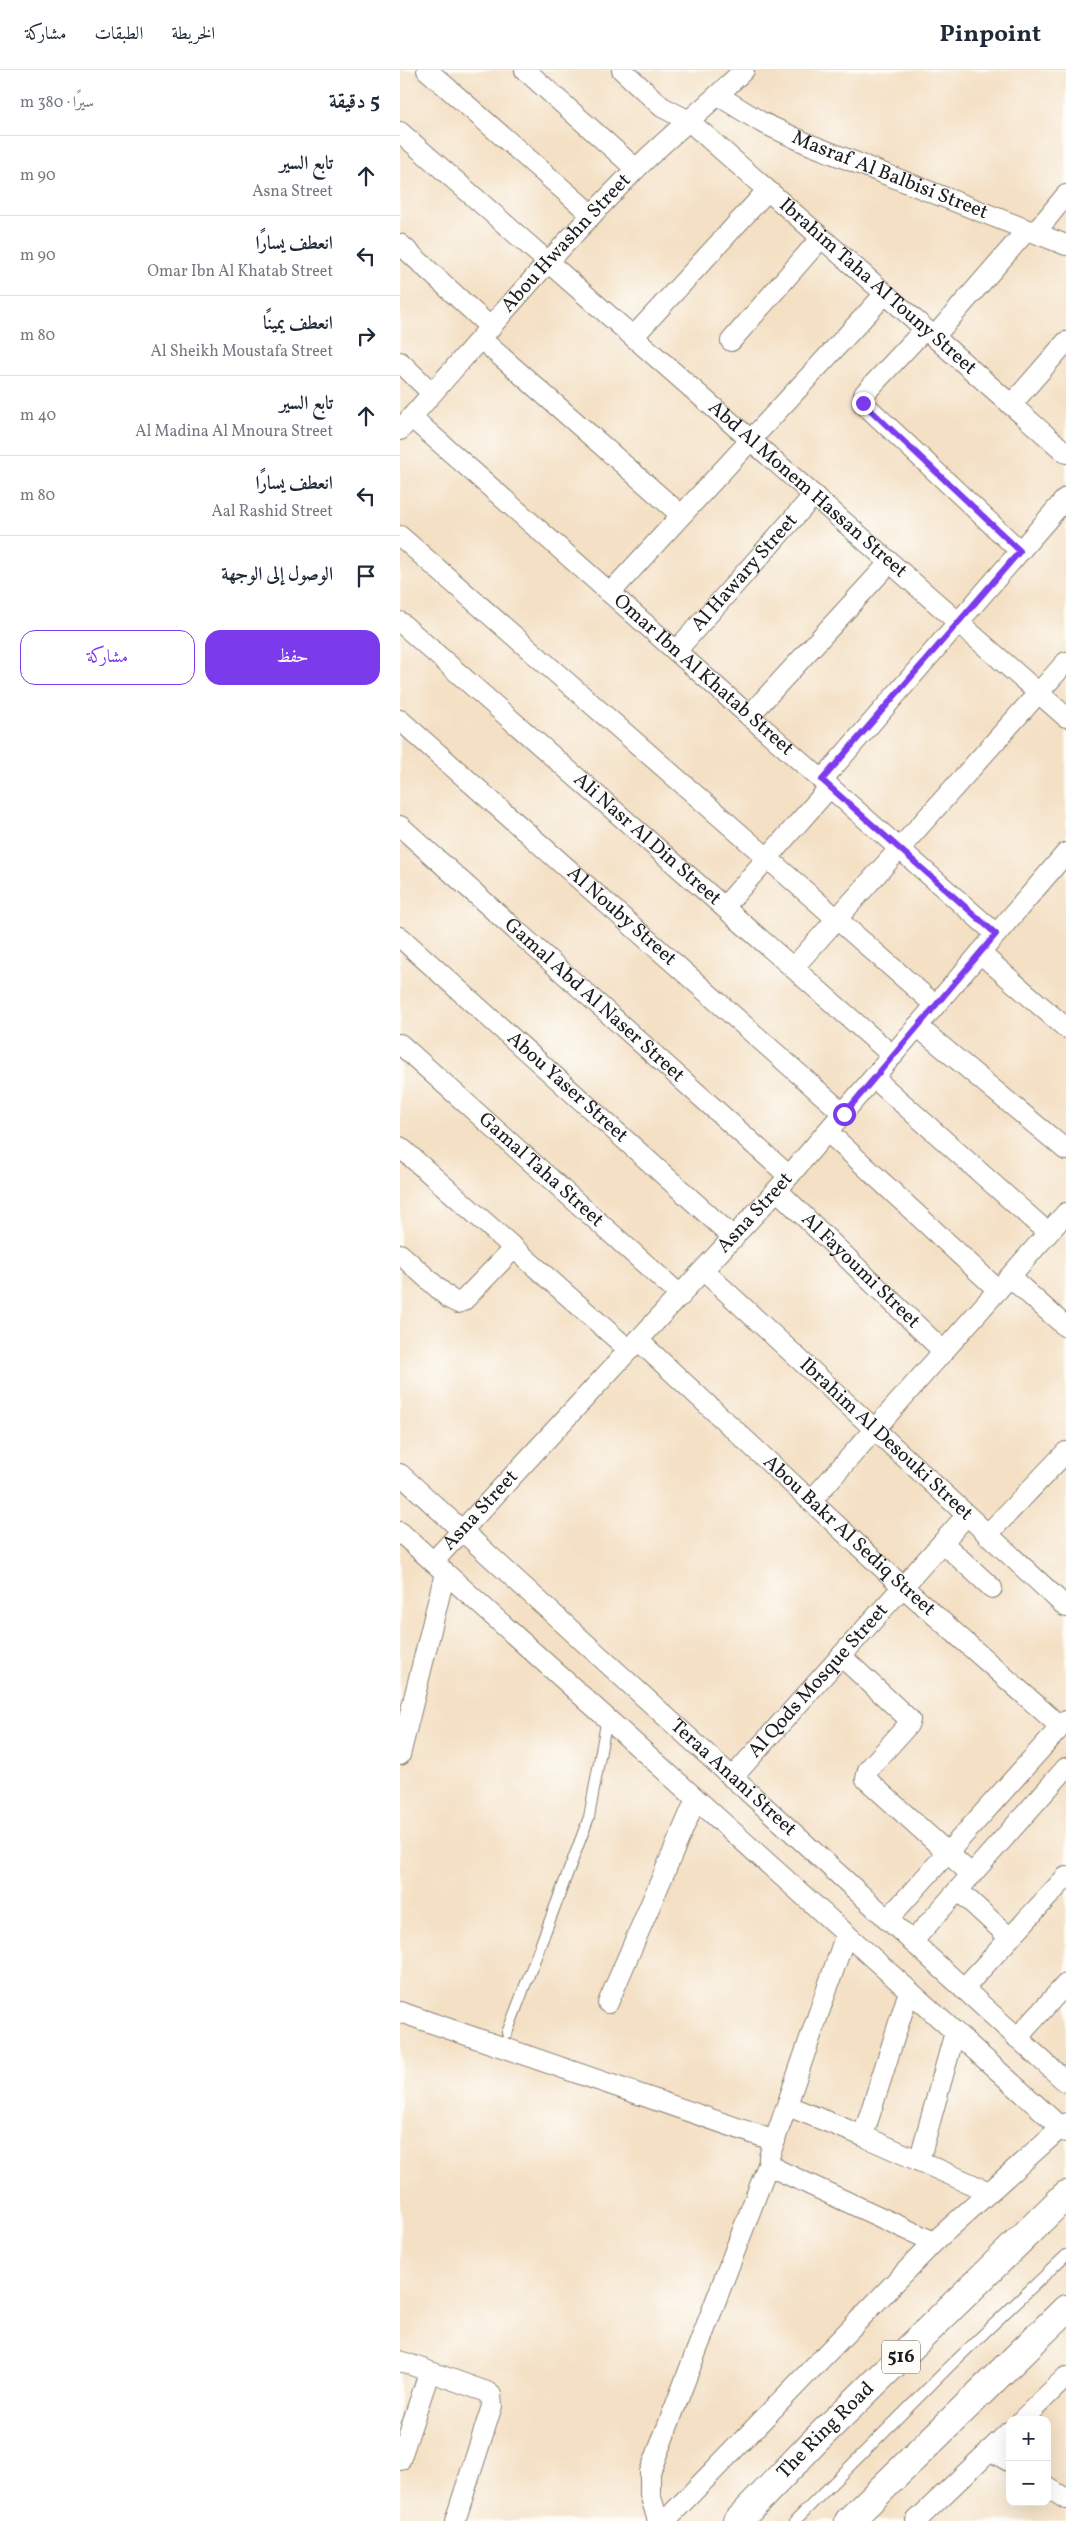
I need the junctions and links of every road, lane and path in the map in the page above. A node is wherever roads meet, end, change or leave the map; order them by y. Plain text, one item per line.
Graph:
1 (427, 70) edge
2 (525, 70) edge
3 (622, 70) edge
4 (744, 70) edge
5 (719, 96) junction
6 (689, 121) junction
7 (400, 132) edge
8 (636, 169) junction
9 (767, 190) junction
10 (1066, 195) edge
11 (592, 215) junction
12 (1031, 231) junction
13 (821, 238) junction
14 (400, 244) edge
15 (1066, 245) edge
16 (549, 262) junction
17 (885, 294) junction
18 (486, 333) junction
19 (929, 333) junction
20 (634, 336) junction
21 (730, 341) dead end
22 (1066, 342) edge
23 (400, 362) edge
24 (432, 393) junction
25 (1011, 405) junction
26 (405, 423) edge
27 (750, 439) junction
28 (1066, 453) edge
29 (814, 495) junction
30 (1066, 498) edge
31 (681, 515) junction
32 (400, 536) edge
33 (1020, 551) junction
34 (890, 562) junction
35 (610, 593) junction
36 (400, 622) edge
37 (959, 622) junction
38 (676, 651) junction
39 (1066, 662) edge
40 (1039, 693) junction
41 (749, 716) junction
42 (1066, 717) edge
43 (400, 720) edge
44 (826, 784) junction
45 (400, 826) edge
46 (900, 849) junction
47 (1066, 853) edge
48 (767, 858) junction
49 (724, 907) junction
50 (837, 919) junction
51 (996, 934) junction
52 (400, 937) edge
53 (980, 953) junction
54 (793, 968) junction
55 (935, 1006) junction
56 (918, 1026) junction
57 (1066, 1028) edge
58 (400, 1044) edge
59 (893, 1056) junction
60 (874, 1078) junction
61 (844, 1114) junction
62 (828, 1132) junction
63 (400, 1146) edge
64 (1066, 1150) edge
65 (783, 1183) junction
66 (1066, 1213) edge
67 (1048, 1233) junction
68 (734, 1238) junction
69 (514, 1248) junction
70 (400, 1254) edge
71 (704, 1271) junction
72 (1004, 1283) junction
73 (681, 1296) junction
74 (1066, 1327) edge
75 (634, 1345) junction
76 (944, 1352) junction
77 (874, 1431) junction
78 (1066, 1452) edge
79 (400, 1474) edge
80 (812, 1500) junction
81 (966, 1516) junction
82 (400, 1532) edge
83 (461, 1532) junction
84 (986, 1535) junction
85 (943, 1543) junction
86 (439, 1567) junction
87 (903, 1587) junction
88 (992, 1588) dead end
89 (1066, 1607) edge
90 (841, 1656) junction
91 (607, 1718) junction
92 (1063, 1724) edge
93 (400, 1755) edge
94 (1064, 1776) edge
95 (732, 1778) junction
96 (696, 1799) junction
97 (987, 1809) junction
98 (1011, 1831) junction
99 (947, 1853) junction
100 (972, 1875) junction
101 (1066, 1877) edge
102 (958, 1890) junction
103 (887, 1920) junction
104 (846, 1934) junction
105 (1010, 1938) junction
106 (912, 1942) junction
107 (1066, 1984) edge
108 (963, 1989) junction
109 (909, 1991) junction
110 (608, 2003) dead end
111 (400, 2012) edge
112 (955, 2032) junction
113 (507, 2034) dead end
114 (1017, 2038) junction
115 (1066, 2082) edge
116 (788, 2106) junction
117 (1064, 2127) edge
118 (863, 2136) junction
119 (775, 2141) junction
120 (919, 2161) junction
121 (769, 2162) junction
122 (989, 2192) junction
123 (1066, 2195) edge
124 (934, 2242) junction
125 (1066, 2255) edge
126 (1066, 2309) edge
127 (400, 2361) edge
128 (429, 2373) junction
129 (1066, 2377) edge
130 (1026, 2416) edge
131 (1006, 2435) edge
132 (990, 2450) junction
133 (400, 2460) edge
134 (1008, 2461) edge
135 (1051, 2490) edge
136 (1066, 2499) edge
137 (455, 2521) edge
138 (658, 2521) edge
139 (665, 2521) edge
140 (738, 2521) edge
141 (796, 2521) edge
142 (849, 2521) edge
143 (916, 2521) edge

1 - 11 street
2 - 8 street
3 - 6 street, Ibrahim Taha Al Touny Street
4 - 5 street, Abou Hwashn Street
5 - 6 street, Abou Hwashn Street
5 - 12 street, Masraf Al Balbisi Street
6 - 8 street, Abou Hwashn Street
6 - 9 street, Ibrahim Taha Al Touny Street
7 - 16 street, Abd Al Monem Hassan Street
8 - 11 street, Abou Hwashn Street
9 - 13 street, Ibrahim Taha Al Touny Street
9 - 20 street
10 - 12 street
11 - 16 street, Abou Hwashn Street
12 - 15 street, Masraf Al Balbisi Street
12 - 19 street
13 - 17 street, Ibrahim Taha Al Touny Street
13 - 21 street
14 - 18 street
16 - 18 street, Abou Hwashn Street
16 - 20 street, Abd Al Monem Hassan Street
17 - 19 street, Ibrahim Taha Al Touny Street
17 - 27 street
18 - 24 street, Abou Hwashn Street
18 - 31 street
19 - 25 street, Ibrahim Taha Al Touny Street
19 - 33 street
20 - 27 street, Abd Al Monem Hassan Street
22 - 25 street
23 - 24 street
24 - 26 street, Abou Hwashn Street
25 - 28 street, Ibrahim Taha Al Touny Street
26 - 35 street, Omar Ibn Al Khatab Street
27 - 29 street, Abd Al Monem Hassan Street
27 - 31 street
29 - 34 street, Abd Al Monem Hassan Street
29 - 38 street, Al Hawary Street
30 - 33 street
31 - 35 street
32 - 48 street
33 - 37 street
34 - 37 street, Abd Al Monem Hassan Street
34 - 41 street
35 - 38 street, Omar Ibn Al Khatab Street
36 - 49 street, Ali Nasr Al Din Street
37 - 40 street, Abd Al Monem Hassan Street
37 - 44 street
38 - 41 street, Omar Ibn Al Khatab Street
39 - 40 street
40 - 42 street, Abd Al Monem Hassan Street
40 - 46 street
41 - 44 street, Omar Ibn Al Khatab Street
43 - 61 street, Al Nouby Street
44 - 46 street, Omar Ibn Al Khatab Street
44 - 48 street
45 - 65 street, Gamal Abd Al Naser Street
46 - 50 street
46 - 51 street, Omar Ibn Al Khatab Street
47 - 51 street, Asna Street
48 - 49 street
48 - 50 street
49 - 54 street, Ali Nasr Al Din Street
50 - 54 street
50 - 55 street
51 - 53 street, Asna Street
52 - 68 street, Abou Yaser Street
53 - 55 street, Asna Street
53 - 57 street
54 - 59 street, Ali Nasr Al Din Street
55 - 56 street, Asna Street
56 - 59 street, Asna Street
56 - 64 street
58 - 73 street, Gamal Taha Street
59 - 60 street, Asna Street
60 - 61 street, Asna Street
60 - 67 street
61 - 62 street, Asna Street
62 - 65 street, Asna Street
62 - 72 street
63 - 69 street, Abou Bakr Al Sediq Street
65 - 68 street, Asna Street
65 - 76 street, Al Fayoumi Street
66 - 67 street
67 - 72 street
68 - 71 street, Asna Street
69 - 70 street
69 - 75 street, Abou Bakr Al Sediq Street
71 - 73 street, Asna Street
71 - 77 street, Ibrahim Al Desouki Street
72 - 74 street
72 - 76 street
73 - 75 street, Asna Street
75 - 80 street, Abou Bakr Al Sediq Street
75 - 83 street, Asna Street
76 - 77 street
77 - 80 street
77 - 81 street, Ibrahim Al Desouki Street
78 - 84 street
79 - 83 street, Teraa Anani Street
80 - 87 street, Abou Bakr Al Sediq Street
81 - 84 street, Ibrahim Al Desouki Street
81 - 85 street, Al Qods Mosque Street
82 - 86 street, Teraa Anani Street
83 - 86 street, Asna Street
83 - 95 street, Teraa Anani Street
84 - 89 street, Ibrahim Al Desouki Street
85 - 87 street, Al Qods Mosque Street
85 - 88 street
86 - 91 street, Teraa Anani Street
86 - 93 street
87 - 90 street, Al Qods Mosque Street
87 - 92 street, Abou Bakr Al Sediq Street
90 - 95 street, Al Qods Mosque Street
90 - 99 street
91 - 96 street, Teraa Anani Street
91 - 113 lane
92 - 97 street
94 - 98 street
95 - 103 street, Teraa Anani Street
96 - 104 street, Teraa Anani Street
96 - 110 street
97 - 98 street
97 - 99 street
98 - 100 street
99 - 100 street
99 - 103 street
100 - 102 street
101 - 105 street
102 - 105 street
102 - 106 street
103 - 106 street, Teraa Anani Street
104 - 109 street, Teraa Anani Street
104 - 116 street
105 - 108 street
106 - 108 street, Teraa Anani Street
107 - 114 street
108 - 114 street, Teraa Anani Street
109 - 112 street, Teraa Anani Street
109 - 118 street
111 - 119 street
112 - 117 street, Teraa Anani Street
112 - 120 street
114 - 115 street, Teraa Anani Street
116 - 118 street
116 - 119 street
117 - 122 street
118 - 120 street
119 - 121 street
120 - 122 street
121 - 124 street
121 - 138 street
122 - 124 street
123 - 140 highway, The Ring Road / 516
124 - 139 street
125 - 141 lane
126 - 142 highway
127 - 128 street
128 - 133 street
128 - 137 street
129 - 130 street
131 - 132 street
132 - 134 street
132 - 143 street
135 - 136 street

